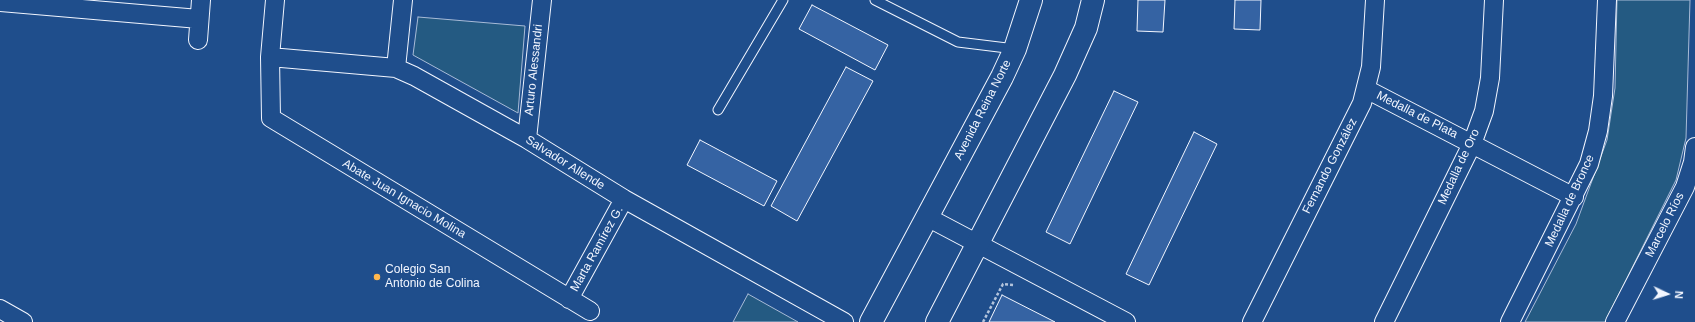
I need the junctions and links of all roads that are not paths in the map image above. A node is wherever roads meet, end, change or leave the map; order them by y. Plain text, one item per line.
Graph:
1 (201, 0) edge
2 (275, 0) edge
3 (402, 0) edge
4 (542, 0) edge
5 (783, 0) edge
6 (875, 0) edge
7 (1031, 0) edge
8 (1093, 0) edge
9 (1375, 0) edge
10 (1494, 0) edge
11 (1607, 0) edge
12 (0, 2) edge
13 (200, 18) junction
14 (198, 40) dead end
15 (1014, 50) junction
16 (270, 57) junction
17 (396, 68) junction
18 (1366, 89) junction
19 (718, 110) dead end
20 (527, 139) junction
21 (1472, 144) junction
22 (1695, 147) edge
23 (1574, 197) junction
24 (624, 199) junction
25 (927, 217) junction
26 (978, 245) junction
27 (569, 299) junction
28 (0, 309) edge
29 (590, 310) dead end
30 (23, 322) edge
31 (844, 322) edge
32 (871, 322) edge
33 (937, 322) edge
34 (1126, 322) edge
35 (1252, 322) edge
36 (1384, 322) edge
37 (1510, 322) edge
38 (1614, 322) edge

1 - 13 street
2 - 16 street
3 - 17 street
4 - 20 street, Arturo Alessandri
5 - 19 lane
6 - 15 lane
7 - 15 street, Avenida Reina Norte
8 - 26 street
9 - 18 street, Fernando González
10 - 21 street, Medalla de Oro
11 - 23 street, Medalla de Bronce
12 - 13 street
13 - 14 street
15 - 25 street, Avenida Reina Norte
16 - 17 street, Salvador Allende
16 - 27 street, Abate Juan Ignacio Molina
17 - 20 street, Salvador Allende
18 - 21 street, Medalla de Plata
18 - 35 street, Fernando González
20 - 24 street, Salvador Allende
21 - 23 street, Medalla de Plata
21 - 36 street, Medalla de Oro
22 - 38 street, Marcelo Ríos
23 - 37 street, Medalla de Bronce
24 - 27 street, Marta Ramírez G.
24 - 31 street, Salvador Allende
25 - 26 street
25 - 32 street, Avenida Reina Norte
26 - 33 street
26 - 34 street
27 - 29 street, Abate Juan Ignacio Molina
28 - 30 street

